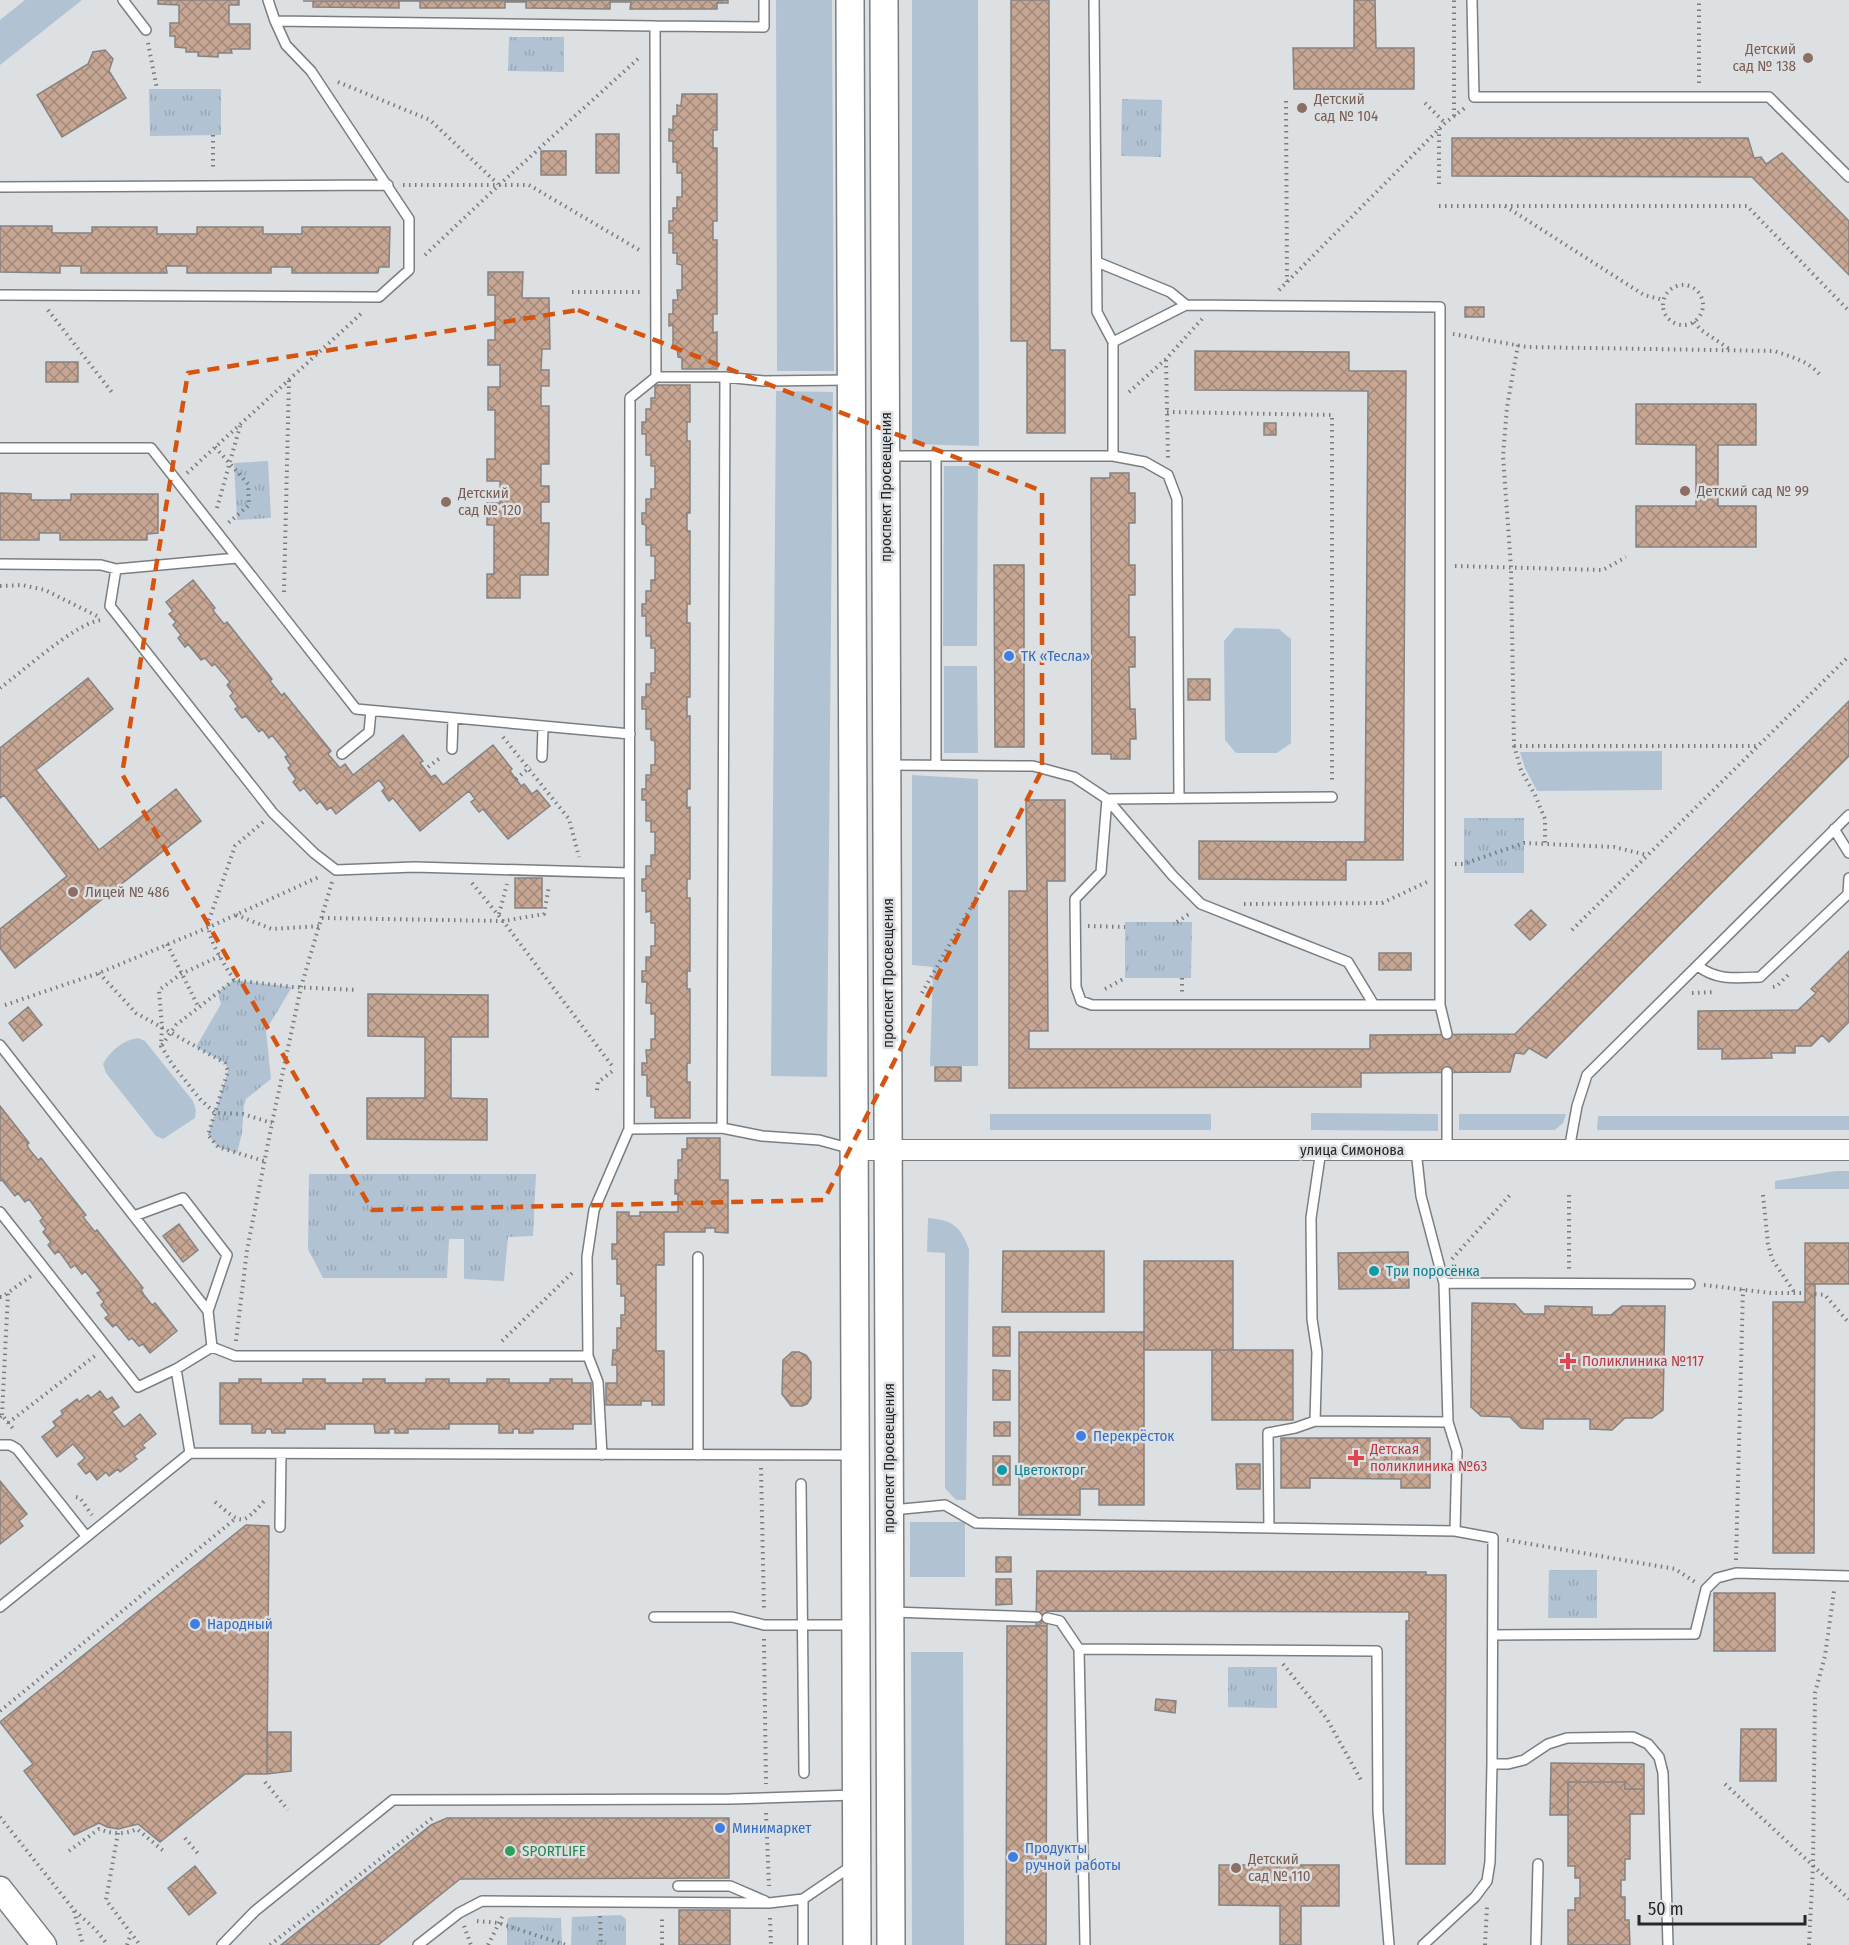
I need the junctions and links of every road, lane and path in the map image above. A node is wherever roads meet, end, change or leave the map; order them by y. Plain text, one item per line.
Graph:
1 (123, 0) edge
2 (268, 0) edge
3 (764, 0) edge
4 (850, 0) edge
5 (884, 0) edge
6 (1094, 0) edge
7 (1454, 0) edge
8 (1472, 0) edge
9 (1699, 0) edge
10 (274, 21) junction
11 (655, 26) junction
12 (146, 30) joint
13 (655, 44) junction
14 (311, 70) junction
15 (157, 89) dead end
16 (1474, 97) junction
17 (1698, 97) junction
18 (1286, 101) dead end
19 (1425, 103) dead end
20 (1454, 117) junction
21 (1445, 123) junction
22 (1439, 129) junction
23 (213, 135) dead end
24 (1849, 177) edge
25 (1438, 184) dead end
26 (388, 185) junction
27 (499, 185) junction
28 (213, 186) junction
29 (0, 187) edge
30 (1439, 206) dead end
31 (1504, 206) junction
32 (656, 260) junction
33 (1097, 262) junction
34 (409, 270) junction
35 (1287, 282) junction
36 (572, 292) dead end
37 (655, 292) junction
38 (0, 295) edge
39 (36, 295) junction
40 (380, 297) junction
41 (1663, 300) junction
42 (1186, 305) junction
43 (1215, 305) junction
44 (1263, 306) junction
45 (1849, 311) edge
46 (1694, 322) junction
47 (1439, 332) junction
48 (1113, 342) junction
49 (1518, 345) junction
50 (1731, 350) junction
51 (1166, 360) junction
52 (656, 376) junction
53 (1821, 376) dead end
54 (725, 377) junction
55 (289, 379) junction
56 (852, 380) junction
57 (114, 395) dead end
58 (1113, 405) junction
59 (1167, 412) junction
60 (240, 424) junction
61 (215, 447) junction
62 (0, 448) edge
63 (936, 455) junction
64 (886, 456) junction
65 (1113, 456) junction
66 (230, 463) junction
67 (1168, 475) junction
68 (178, 482) junction
69 (215, 529) junction
70 (237, 558) junction
71 (1626, 558) dead end
72 (0, 564) edge
73 (1439, 565) junction
74 (1511, 567) junction
75 (116, 568) junction
76 (0, 586) edge
77 (284, 616) junction
78 (1849, 656) edge
79 (0, 688) edge
80 (370, 711) junction
81 (453, 719) junction
82 (491, 722) junction
83 (543, 727) junction
84 (630, 734) junction
85 (1514, 746) junction
86 (1758, 746) junction
87 (453, 749) dead end
88 (342, 754) dead end
89 (542, 757) dead end
90 (887, 765) junction
91 (936, 765) junction
92 (1332, 797) joint
93 (1179, 798) junction
94 (1107, 799) junction
95 (273, 813) junction
96 (1849, 815) edge
97 (1834, 830) junction
98 (1545, 844) junction
99 (1849, 853) edge
100 (1647, 856) junction
101 (1439, 864) junction
102 (460, 868) junction
103 (336, 870) junction
104 (511, 870) junction
105 (551, 872) junction
106 (582, 872) junction
107 (629, 873) junction
108 (1439, 876) junction
109 (1849, 878) edge
110 (983, 886) dead end
111 (1201, 904) junction
112 (235, 914) junction
113 (498, 915) junction
114 (322, 918) junction
115 (503, 921) junction
116 (320, 926) junction
117 (1075, 926) junction
118 (1125, 927) dead end
119 (207, 928) junction
120 (1572, 930) dead end
121 (167, 944) junction
122 (220, 956) junction
123 (1698, 966) junction
124 (99, 973) junction
125 (181, 974) junction
126 (234, 980) junction
127 (301, 987) junction
128 (357, 990) dead end
129 (922, 993) dead end
130 (5, 1005) dead end
131 (1374, 1005) junction
132 (1440, 1005) junction
133 (199, 1008) junction
134 (162, 1026) junction
135 (171, 1032) junction
136 (1447, 1034) dead end
137 (0, 1046) edge
138 (161, 1046) junction
139 (615, 1070) junction
140 (1447, 1072) dead end
141 (597, 1090) dead end
142 (629, 1090) junction
143 (215, 1113) junction
144 (272, 1123) junction
145 (722, 1128) junction
146 (629, 1129) junction
147 (1320, 1149) junction
148 (855, 1150) junction
149 (888, 1150) junction
150 (1416, 1150) junction
151 (1447, 1150) junction
152 (1569, 1150) junction
153 (1849, 1150) edge
154 (264, 1161) junction
155 (1510, 1195) dead end
156 (1569, 1195) dead end
157 (1763, 1195) dead end
158 (0, 1212) edge
159 (134, 1215) junction
160 (587, 1257) junction
161 (698, 1257) dead end
162 (43, 1267) junction
163 (1441, 1271) junction
164 (1444, 1283) junction
165 (1569, 1284) junction
166 (1690, 1284) joint
167 (1743, 1289) junction
168 (8, 1293) junction
169 (1795, 1293) junction
170 (1805, 1293) dead end
171 (1815, 1294) dead end
172 (0, 1297) edge
173 (208, 1311) junction
174 (1849, 1323) edge
175 (106, 1347) junction
176 (212, 1347) junction
177 (235, 1356) junction
178 (588, 1356) junction
179 (486, 1357) junction
180 (2, 1368) edge
181 (176, 1369) junction
182 (2, 1415) dead end
183 (1315, 1421) junction
184 (1448, 1422) junction
185 (8, 1423) dead end
186 (0, 1445) edge
187 (190, 1453) junction
188 (281, 1455) junction
189 (602, 1455) junction
190 (698, 1455) junction
191 (761, 1455) junction
192 (855, 1455) junction
193 (801, 1484) dead end
194 (281, 1486) junction
195 (215, 1502) dead end
196 (890, 1510) junction
197 (235, 1519) junction
198 (280, 1527) dead end
199 (1269, 1528) junction
200 (1455, 1531) junction
201 (86, 1536) junction
202 (1493, 1538) junction
203 (1736, 1573) junction
204 (1837, 1575) junction
205 (1849, 1576) edge
206 (1706, 1589) junction
207 (0, 1607) edge
208 (890, 1612) junction
209 (654, 1617) dead end
210 (764, 1625) junction
211 (803, 1625) junction
212 (856, 1625) junction
213 (1493, 1635) junction
214 (1079, 1649) junction
215 (1272, 1650) junction
216 (0, 1711) edge
217 (1492, 1764) junction
218 (804, 1773) dead end
219 (266, 1782) dead end
220 (1725, 1784) dead end
221 (857, 1795) junction
222 (766, 1798) junction
223 (288, 1810) dead end
224 (754, 1811) dead end
225 (766, 1811) junction
226 (1378, 1812) junction
227 (440, 1814) dead end
228 (0, 1817) edge
229 (118, 1833) junction
230 (185, 1838) dead end
231 (69, 1851) dead end
232 (166, 1852) dead end
233 (199, 1855) dead end
234 (857, 1862) junction
235 (1538, 1864) dead end
236 (1813, 1866) junction
237 (1487, 1881) junction
238 (678, 1886) dead end
239 (0, 1889) edge
240 (803, 1899) junction
241 (1849, 1899) edge
242 (662, 1902) junction
243 (769, 1903) junction
244 (506, 1909) dead end
245 (600, 1909) dead end
246 (74, 1910) junction
247 (471, 1920) dead end
248 (499, 1923) junction
249 (131, 1934) junction
250 (44, 1945) edge
251 (83, 1945) edge
252 (108, 1945) edge
253 (127, 1945) edge
254 (140, 1945) edge
255 (222, 1945) edge
256 (270, 1945) edge
257 (418, 1945) edge
258 (488, 1945) edge
259 (566, 1945) edge
260 (601, 1945) edge
261 (662, 1945) edge
262 (771, 1945) edge
263 (804, 1945) edge
264 (857, 1945) edge
265 (891, 1945) edge
266 (1085, 1945) edge
267 (1389, 1945) edge
268 (1423, 1945) edge
269 (1485, 1945) edge
270 (1536, 1945) edge
271 (1668, 1945) edge
272 (1809, 1945) edge

1 - 12 lane
2 - 10 lane
3 - 11 lane
4 - 56 main road
5 - 64 main road, проспект Просвещения
6 - 33 lane
7 - 20 path
8 - 16 lane
9 - 17 path
10 - 11 lane
10 - 14 lane
11 - 13 lane
12 - 15 path
13 - 27 path
13 - 32 lane
14 - 26 lane
14 - 27 path
16 - 17 lane
16 - 20 path
17 - 24 lane
18 - 35 path
19 - 21 path
20 - 21 path
21 - 22 path
22 - 25 path
22 - 35 path
23 - 28 path
26 - 27 path
26 - 28 lane
26 - 34 lane
27 - 32 path
27 - 34 path
28 - 29 lane
30 - 31 path
31 - 41 path
31 - 45 path
32 - 37 lane
33 - 42 lane
33 - 48 lane
34 - 40 lane
35 - 44 path
36 - 37 path
37 - 52 lane
38 - 39 lane
39 - 40 lane
39 - 57 path
40 - 55 path
41 - 46 path
41 - 46 path
42 - 43 lane
42 - 48 lane
43 - 44 lane
43 - 51 path
44 - 47 lane
46 - 50 path
47 - 49 path
47 - 73 lane
48 - 58 lane
49 - 50 path
49 - 74 path
50 - 53 path
51 - 58 path
51 - 59 path
52 - 54 lane
52 - 84 lane
54 - 56 lane
54 - 145 lane
55 - 60 path
55 - 77 path
56 - 148 main road
58 - 65 lane
59 - 67 path
59 - 92 path
60 - 61 path
60 - 66 path
61 - 66 path
61 - 68 path
62 - 68 lane
63 - 64 lane
63 - 65 lane
63 - 91 lane
64 - 90 main road, проспект Просвещения
65 - 67 lane
66 - 69 path
66 - 69 path
67 - 93 lane
68 - 69 lane
69 - 70 lane
70 - 75 lane
70 - 77 lane
71 - 74 path
72 - 75 lane
73 - 74 path
73 - 101 lane
74 - 85 path
75 - 95 lane
76 - 79 path
77 - 80 lane
78 - 86 path
80 - 81 lane
80 - 88 lane
81 - 82 lane
81 - 87 lane
82 - 83 lane
82 - 106 path
83 - 84 lane
83 - 89 lane
84 - 107 lane
85 - 86 path
85 - 98 path
86 - 100 path
90 - 91 lane
90 - 149 main road, проспект Просвещения
91 - 94 lane
92 - 93 lane
93 - 94 lane
94 - 111 lane
94 - 117 lane
95 - 103 lane
95 - 119 path
96 - 97 lane
97 - 99 lane
97 - 123 lane
98 - 100 path
98 - 101 path
100 - 120 path
101 - 108 lane
102 - 103 lane
102 - 104 lane
102 - 113 path
103 - 112 path
103 - 114 path
104 - 105 lane
104 - 113 path
105 - 106 lane
105 - 115 path
106 - 107 lane
107 - 142 lane
108 - 111 path
108 - 132 lane
109 - 123 lane
110 - 129 path
111 - 131 lane
112 - 116 path
112 - 119 path
113 - 115 path
114 - 115 path
114 - 116 path
115 - 139 path
116 - 127 path
117 - 118 path
117 - 131 lane
119 - 121 path
119 - 122 path
121 - 124 path
121 - 125 path
122 - 125 path
122 - 126 path
123 - 152 lane
124 - 130 path
124 - 134 path
125 - 133 path
125 - 134 path
126 - 127 path
126 - 133 path
127 - 128 path
127 - 144 path
131 - 132 lane
132 - 136 lane
133 - 135 path
134 - 135 path
134 - 138 path
135 - 138 path
135 - 143 path
137 - 159 lane
138 - 143 path
139 - 141 path
139 - 142 path
140 - 151 lane
142 - 146 lane
143 - 144 path
143 - 154 path
144 - 154 path
145 - 146 lane
145 - 148 lane
146 - 160 lane
147 - 149 street, улица Симонова
147 - 150 street, улица Симонова
147 - 183 lane
148 - 149 street, улица Симонова
148 - 192 main road
149 - 196 main road, проспект Просвещения
150 - 151 street, улица Симонова
150 - 163 lane
151 - 152 street, улица Симонова
152 - 153 street, улица Симонова
154 - 177 path
155 - 163 path
156 - 165 path
157 - 169 path
158 - 162 lane
159 - 173 lane
159 - 173 lane
160 - 178 lane
160 - 179 path
161 - 190 lane
162 - 168 path
162 - 175 lane
163 - 164 lane
164 - 165 lane
164 - 184 lane
165 - 166 lane
166 - 167 path
167 - 169 path
167 - 203 path
168 - 172 path
168 - 180 path
169 - 170 path
171 - 174 path
173 - 176 lane
175 - 181 lane
175 - 185 path
176 - 177 lane
176 - 181 lane
177 - 179 lane
178 - 179 lane
178 - 189 lane
180 - 182 path
181 - 187 lane
183 - 184 lane
183 - 199 lane
184 - 200 lane
186 - 201 lane
187 - 188 lane
187 - 201 lane
188 - 189 lane
188 - 194 lane
189 - 190 lane
190 - 191 lane
191 - 192 lane
191 - 210 path
192 - 212 main road
193 - 211 lane
194 - 197 path
194 - 198 lane
195 - 197 path
196 - 199 lane
196 - 208 main road, проспект Просвещения
197 - 216 path
199 - 200 lane
200 - 202 lane
201 - 207 lane
202 - 206 path
202 - 213 lane
203 - 204 lane
203 - 206 lane
204 - 205 lane
204 - 236 path
206 - 213 lane
208 - 214 lane
208 - 265 main road, проспект Просвещения
209 - 210 lane
210 - 211 lane
210 - 222 path
211 - 212 lane
211 - 218 lane
212 - 221 main road
213 - 217 lane
214 - 215 lane
214 - 266 lane
215 - 226 path
215 - 226 lane
217 - 237 lane
217 - 271 lane
219 - 223 path
220 - 236 path
221 - 222 lane
221 - 234 main road
222 - 225 path
222 - 255 lane
224 - 225 path
225 - 243 path
226 - 267 lane
227 - 256 path
228 - 246 path
229 - 231 path
229 - 232 path
229 - 249 path
230 - 233 path
234 - 240 lane
234 - 264 main road
235 - 270 lane
236 - 241 path
236 - 272 path
237 - 268 lane
237 - 269 path
238 - 243 lane
239 - 250 street
240 - 243 lane
240 - 263 lane
242 - 243 lane
242 - 257 lane
242 - 261 path
243 - 262 path
244 - 248 path
245 - 260 path
246 - 251 path
246 - 252 path
247 - 248 path
248 - 258 path
248 - 259 path
249 - 253 path
249 - 254 path

